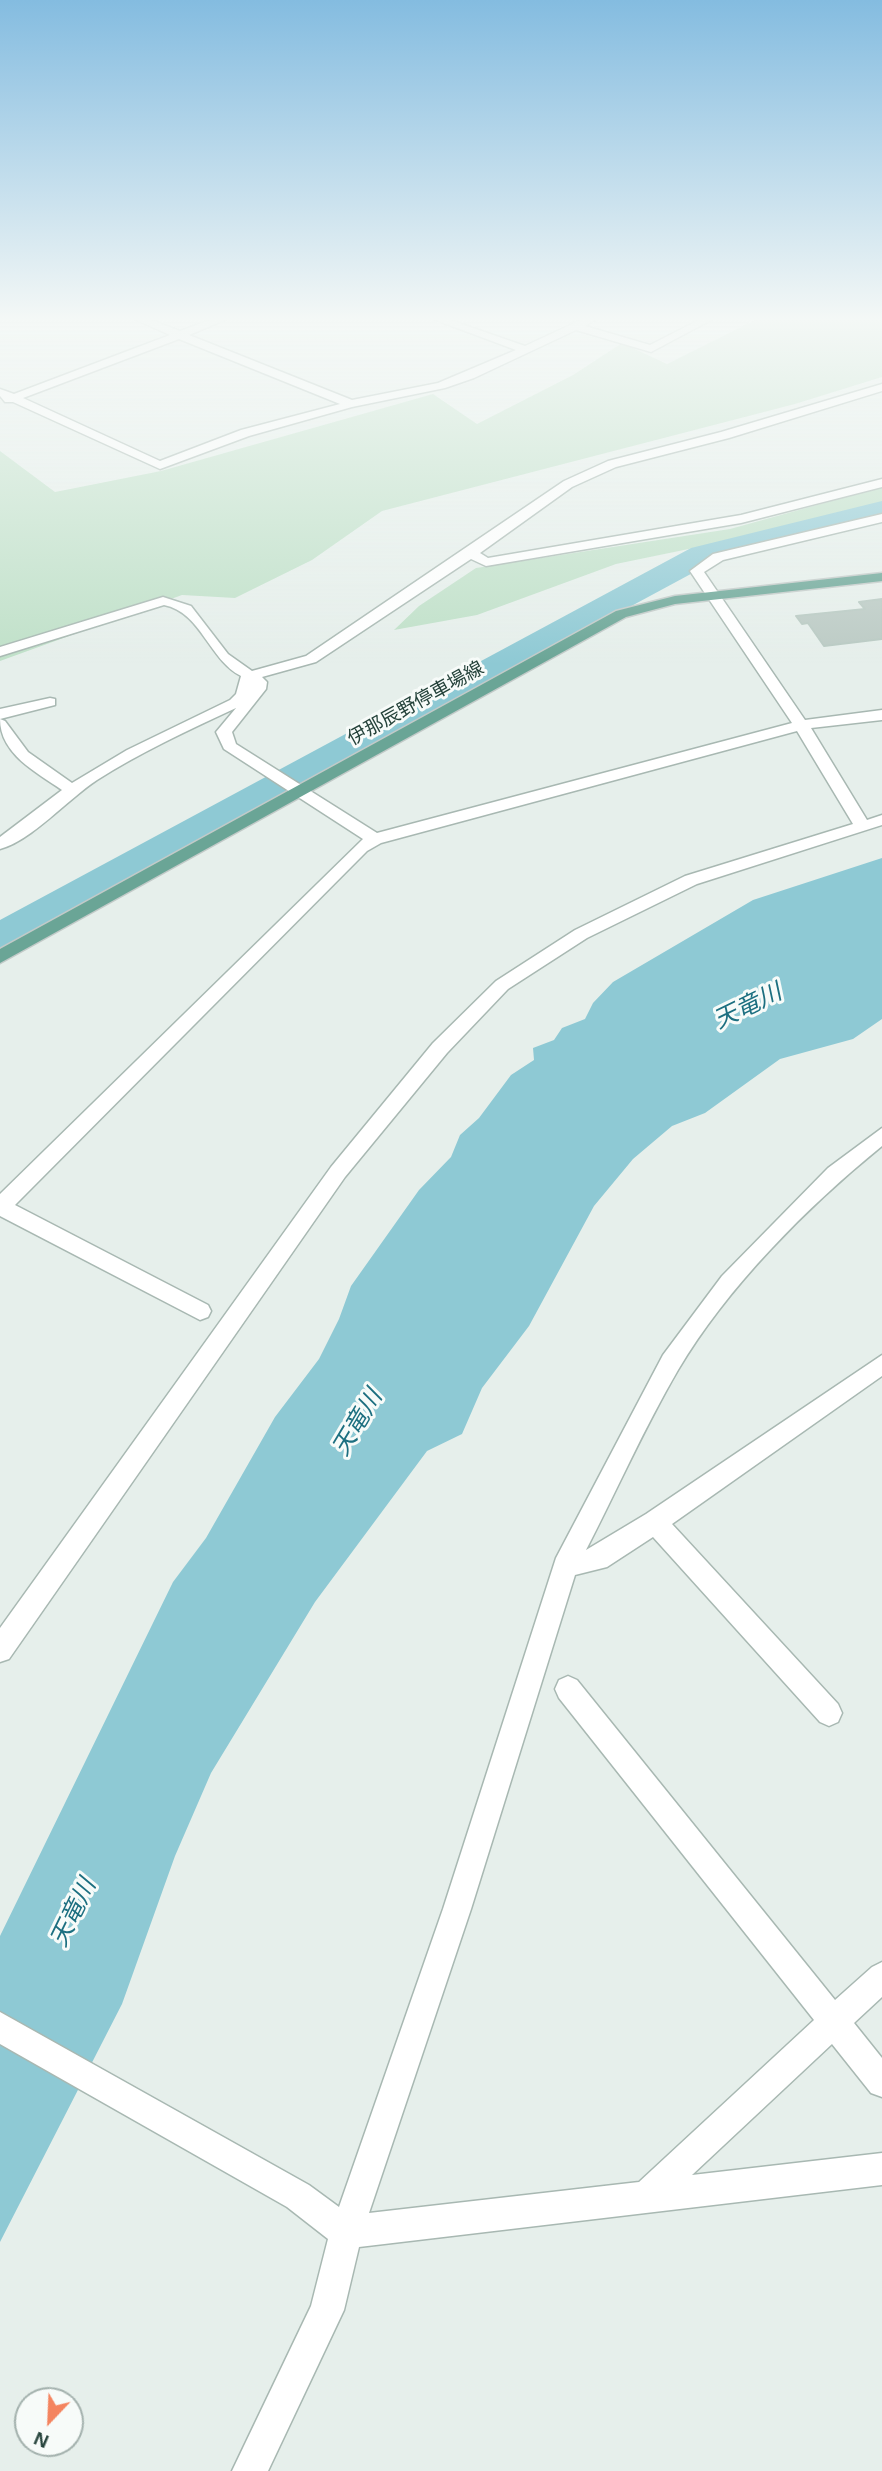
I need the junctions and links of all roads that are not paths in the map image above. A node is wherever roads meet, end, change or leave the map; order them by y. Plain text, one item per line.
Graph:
1 (94, 434) edge
2 (242, 434) edge
3 (727, 434) edge
4 (882, 483) edge
5 (882, 517) edge
6 (471, 553) junction
7 (882, 576) edge
8 (714, 595) junction
9 (0, 652) edge
10 (252, 675) junction
11 (50, 702) dead end
12 (0, 714) edge
13 (882, 715) edge
14 (0, 724) edge
15 (801, 725) junction
16 (72, 790) junction
17 (298, 790) junction
18 (882, 820) edge
19 (862, 825) junction
20 (375, 839) junction
21 (0, 844) edge
22 (0, 957) edge
23 (882, 1135) edge
24 (0, 1207) edge
25 (200, 1311) dead end
26 (882, 1364) edge
27 (655, 1522) junction
28 (565, 1566) junction
29 (0, 1650) edge
30 (568, 1689) dead end
31 (829, 1713) dead end
32 (882, 1977) edge
33 (834, 2020) junction
34 (0, 2027) edge
35 (882, 2082) edge
36 (882, 2169) edge
37 (649, 2194) junction
38 (346, 2232) junction
39 (250, 2471) edge

1 - 2 street
3 - 6 street
4 - 6 street
5 - 8 street
6 - 10 street
7 - 8 main road, 伊那辰野停車場線
8 - 15 street
8 - 17 main road, 伊那辰野停車場線
9 - 10 street
10 - 16 street
10 - 17 street
11 - 12 street
13 - 15 street
14 - 16 street
15 - 19 street
15 - 20 street
16 - 21 street
17 - 20 street
17 - 22 main road, 伊那辰野停車場線
18 - 19 street
19 - 29 street
20 - 24 street
23 - 28 street
24 - 25 street
26 - 27 street
27 - 28 street
27 - 31 street
28 - 38 street
30 - 33 street
32 - 33 street
33 - 35 street
33 - 37 street
34 - 38 street
36 - 37 street
37 - 38 street
38 - 39 street

